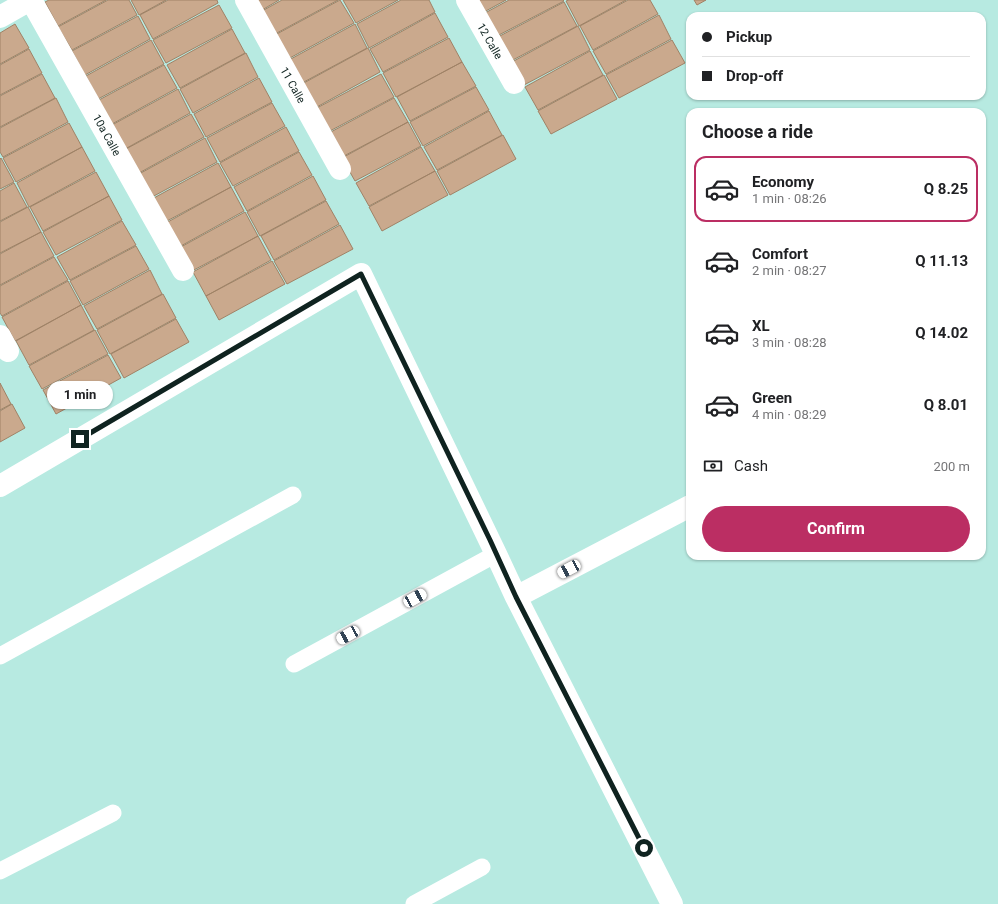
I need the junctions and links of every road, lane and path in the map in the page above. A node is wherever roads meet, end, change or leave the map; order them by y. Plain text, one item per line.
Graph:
1 (31, 0) edge
2 (246, 0) edge
3 (467, 0) edge
4 (0, 17) edge
5 (514, 83) dead end
6 (340, 169) dead end
7 (183, 270) dead end
8 (0, 486) edge
9 (293, 495) dead end
10 (686, 508) edge
11 (496, 554) junction
12 (516, 597) junction
13 (0, 656) edge
14 (294, 664) dead end
15 (112, 813) dead end
16 (482, 867) dead end
17 (0, 871) edge
18 (414, 904) edge
19 (672, 904) edge

1 - 4 street
1 - 7 street, 10a Calle
2 - 6 street, 11 Calle
3 - 5 street, 12 Calle
8 - 11 street
9 - 13 lane
10 - 12 street
11 - 12 street
11 - 14 lane
12 - 19 street
15 - 17 lane
16 - 18 lane

